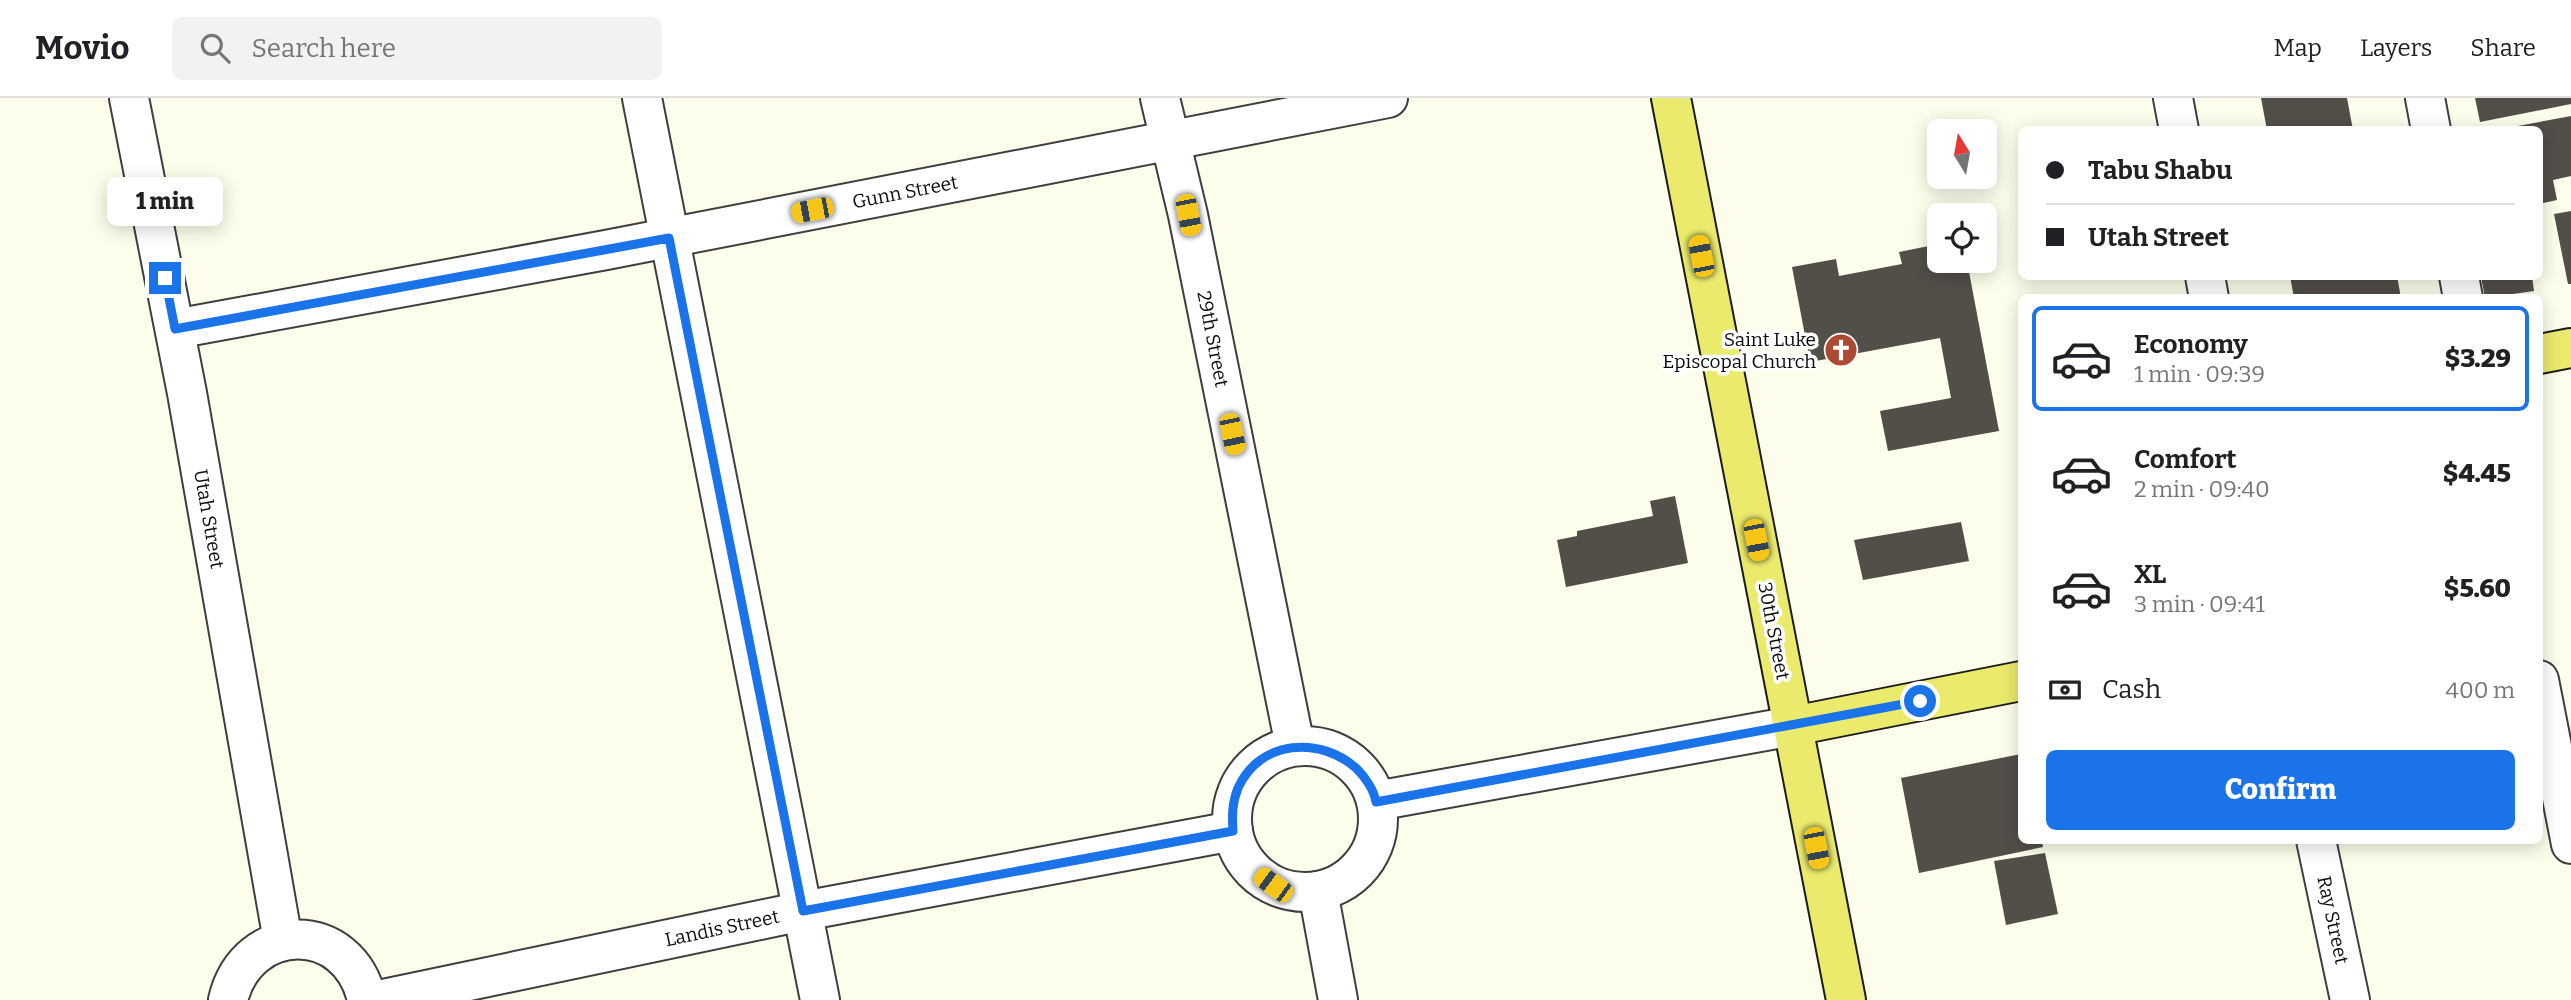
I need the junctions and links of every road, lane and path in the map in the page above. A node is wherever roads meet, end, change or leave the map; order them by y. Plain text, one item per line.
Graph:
1 (129, 98) edge
2 (642, 98) edge
3 (1160, 98) edge
4 (1388, 98) edge
5 (1671, 98) edge
6 (2173, 98) edge
7 (2425, 98) edge
8 (2178, 126) edge
9 (2430, 126) edge
10 (1170, 140) junction
11 (669, 238) junction
12 (175, 329) junction
13 (2571, 348) edge
14 (2543, 353) edge
15 (2018, 682) edge
16 (2543, 700) edge
17 (1793, 726) junction
18 (1295, 746) junction
19 (1376, 802) junction
20 (1233, 831) junction
21 (2317, 844) edge
22 (2571, 844) edge
23 (1318, 891) junction
24 (803, 911) junction
25 (283, 941) junction
26 (228, 1000) edge
27 (367, 1000) edge
28 (378, 1000) edge
29 (820, 1000) edge
30 (1338, 1000) edge
31 (1846, 1000) edge
32 (2350, 1000) edge

1 - 12 street, Utah Street
2 - 11 street
3 - 10 street, 29th Street
4 - 10 street, Gunn Street
5 - 17 main road, 30th Street
6 - 8 street
7 - 9 street
10 - 11 street, Gunn Street
10 - 18 street, 29th Street
11 - 12 street, Gunn Street
11 - 24 street
12 - 25 street, Utah Street
13 - 14 main road
15 - 17 main road
16 - 22 street
17 - 19 street
17 - 31 main road, 30th Street
18 - 19 street
18 - 20 street
19 - 23 street
20 - 23 street
20 - 24 street, Landis Street
21 - 32 street, Ray Street
23 - 30 street
24 - 28 street, Landis Street
24 - 29 street
25 - 26 street
25 - 27 street

